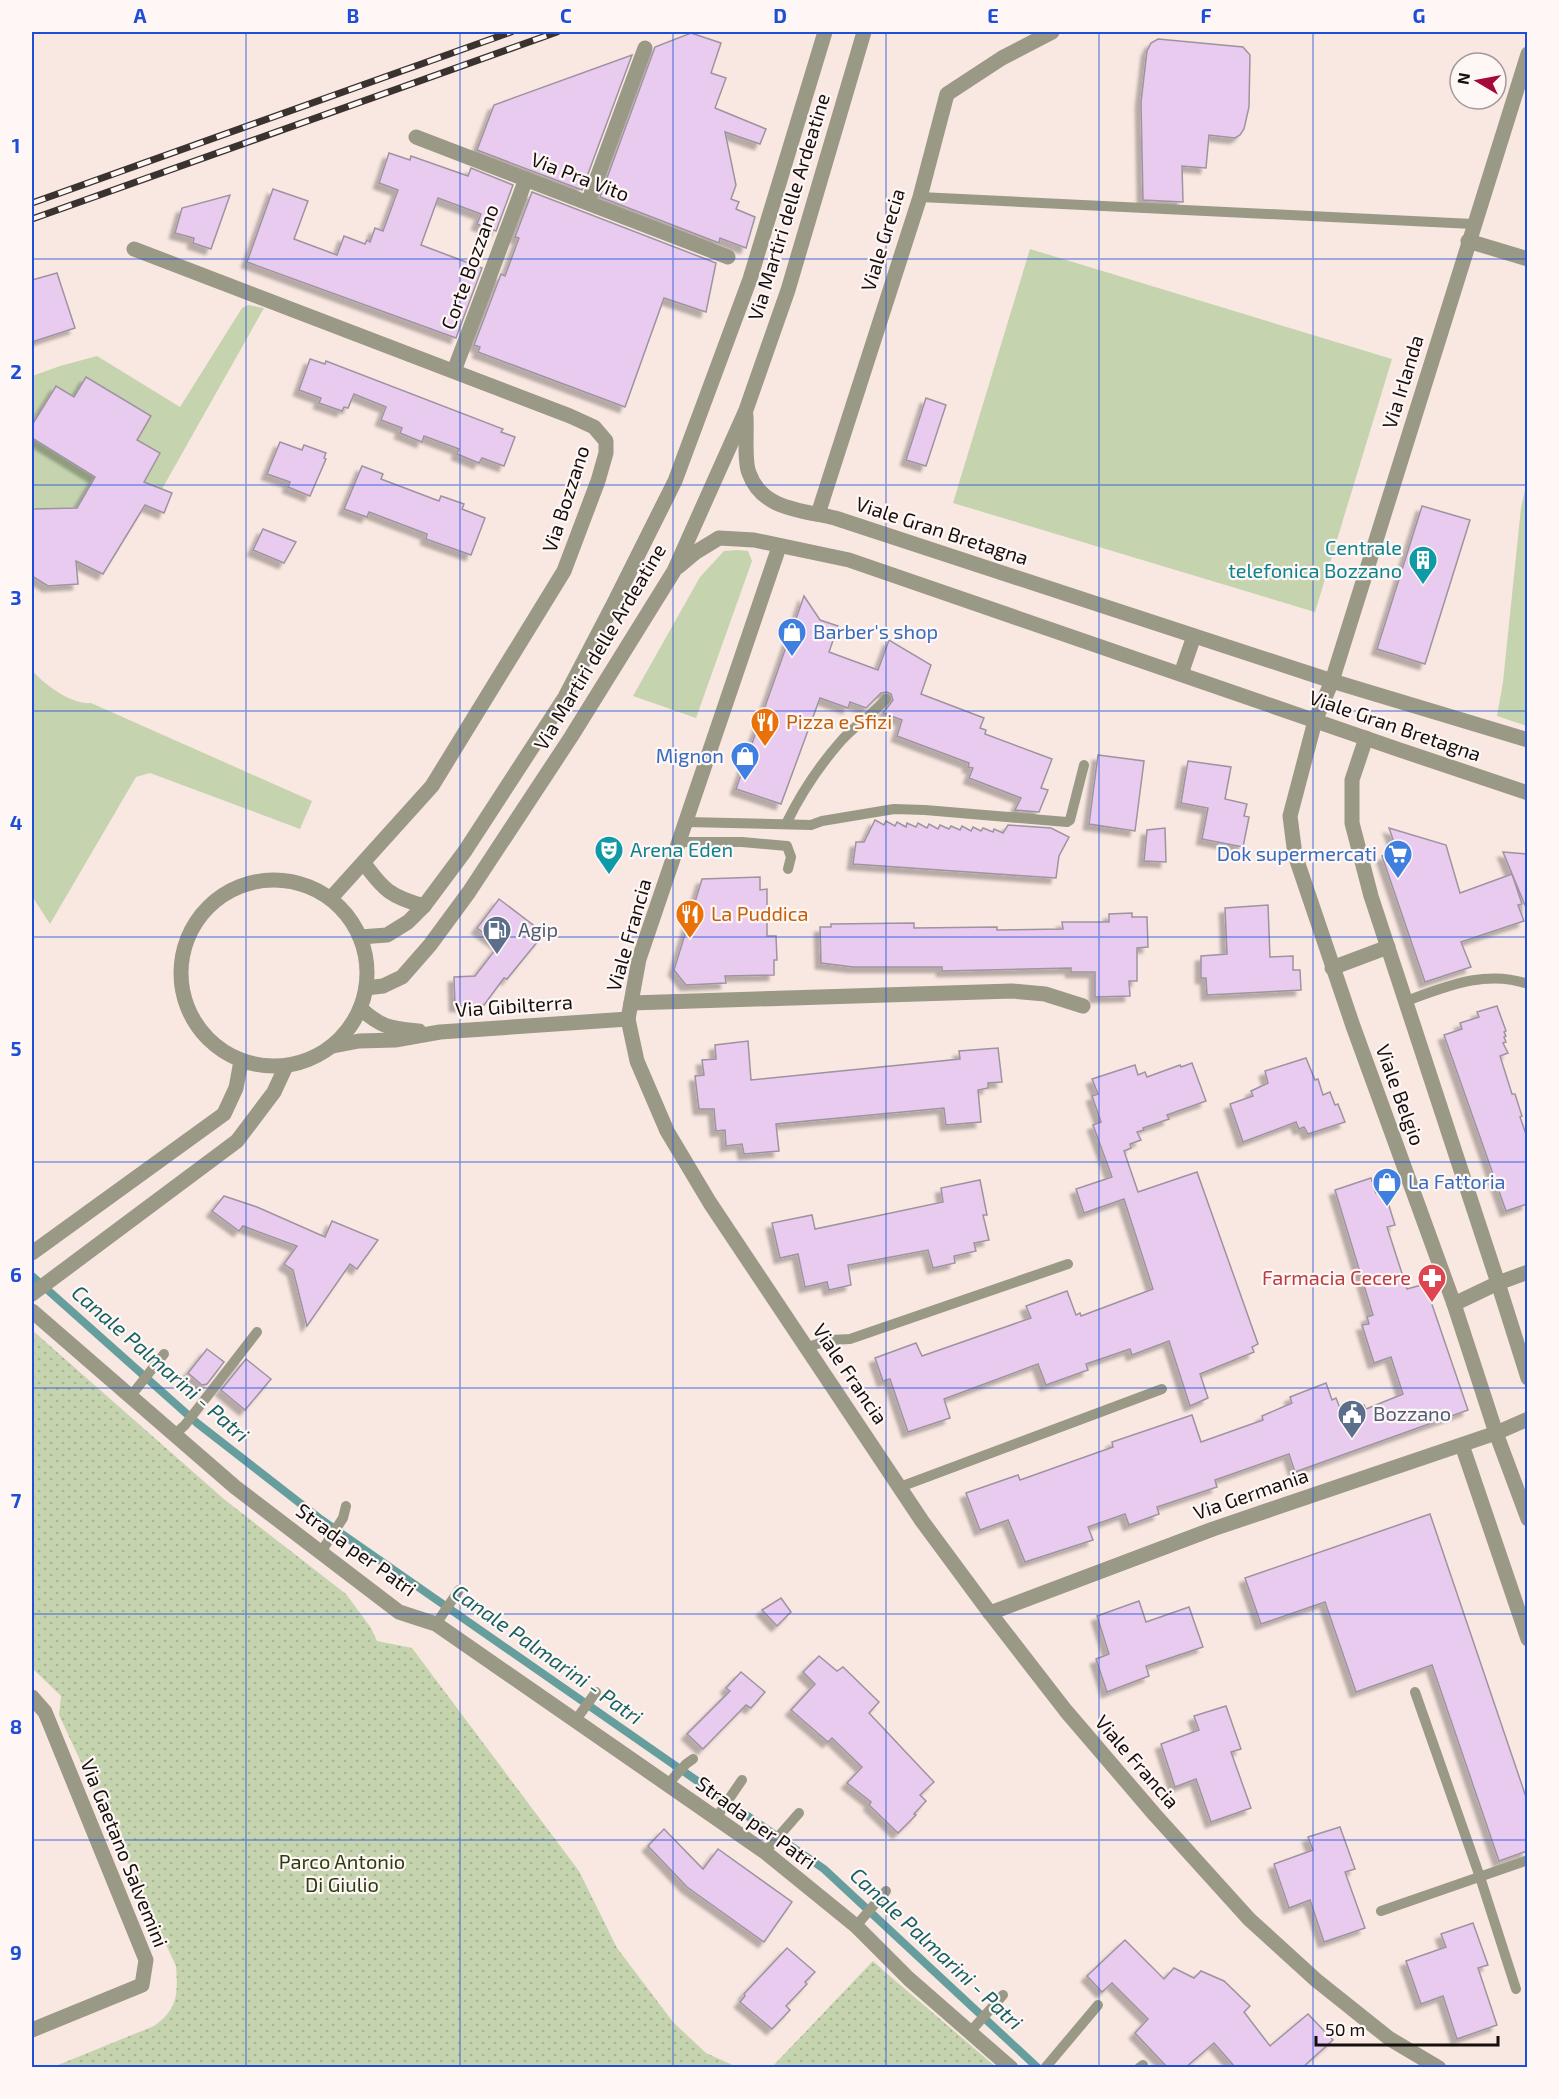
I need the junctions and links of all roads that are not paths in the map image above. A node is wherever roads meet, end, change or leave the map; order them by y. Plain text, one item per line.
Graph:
1 (825, 32) edge
2 (864, 32) edge
3 (1052, 32) edge
4 (645, 48) dead end
5 (1527, 54) edge
6 (1521, 100) edge
7 (416, 137) dead end
8 (526, 179) junction
9 (920, 197) junction
10 (588, 202) junction
11 (1473, 224) junction
12 (1468, 241) junction
13 (134, 249) dead end
14 (728, 257) dead end
15 (1527, 259) edge
16 (454, 371) junction
17 (746, 410) junction
18 (818, 514) junction
19 (779, 546) junction
20 (674, 571) junction
21 (1194, 636) junction
22 (1181, 674) junction
23 (1332, 681) junction
24 (886, 699) dead end
25 (1315, 721) junction
26 (1366, 738) junction
27 (1527, 740) edge
28 (1084, 765) dead end
29 (1527, 793) edge
30 (686, 822) junction
31 (786, 824) junction
32 (679, 842) junction
33 (364, 863) junction
34 (788, 869) dead end
35 (331, 898) junction
36 (424, 906) junction
37 (360, 937) junction
38 (1388, 947) junction
39 (1332, 968) junction
40 (1527, 984) edge
41 (366, 988) junction
42 (1406, 1001) junction
43 (1083, 1006) dead end
44 (360, 1008) junction
45 (629, 1011) junction
46 (440, 1032) junction
47 (333, 1046) junction
48 (241, 1061) junction
49 (286, 1066) junction
50 (32, 1253) edge
51 (1068, 1264) dead end
52 (1527, 1272) edge
53 (1498, 1283) junction
54 (32, 1294) edge
55 (1454, 1304) junction
56 (32, 1311) edge
57 (258, 1332) dead end
58 (807, 1347) junction
59 (164, 1354) dead end
60 (1527, 1378) edge
61 (1162, 1389) dead end
62 (134, 1391) junction
63 (1527, 1419) edge
64 (180, 1430) junction
65 (1496, 1434) junction
66 (1462, 1445) junction
67 (900, 1487) junction
68 (346, 1506) dead end
69 (1527, 1519) edge
70 (321, 1552) junction
71 (457, 1594) dead end
72 (990, 1613) junction
73 (438, 1621) junction
74 (1527, 1639) edge
75 (596, 1692) dead end
76 (1415, 1692) dead end
77 (32, 1697) edge
78 (575, 1721) junction
79 (690, 1761) dead end
80 (742, 1780) dead end
81 (671, 1782) junction
82 (799, 1813) dead end
83 (719, 1814) junction
84 (768, 1849) junction
85 (1527, 1860) edge
86 (1480, 1876) junction
87 (886, 1890) dead end
88 (1381, 1911) dead end
89 (860, 1922) junction
90 (1516, 1989) dead end
91 (1000, 1999) dead end
92 (1098, 2006) dead end
93 (972, 2029) junction
94 (32, 2030) edge
95 (1011, 2067) edge
96 (1045, 2067) edge
97 (1439, 2067) edge

1 - 36 street, Via Martiri delle Ardeatine
2 - 17 street, Via Martiri delle Ardeatine
3 - 9 street, Viale Grecia
4 - 10 street
5 - 6 street, Via Irlanda
6 - 11 street, Via Irlanda
7 - 8 street, Via Pra Vito
8 - 10 street, Via Pra Vito
8 - 16 street, Corte Bozzano
9 - 11 lane
9 - 18 street, Viale Grecia
10 - 14 street, Via Pra Vito
11 - 12 street, Via Irlanda
12 - 15 street
12 - 23 street, Via Irlanda
13 - 16 street, Via Bozzano
16 - 33 street, Via Bozzano
17 - 18 street, Viale Gran Bretagna
17 - 20 street, Via Martiri delle Ardeatine
18 - 21 street, Viale Gran Bretagna
19 - 20 street, Viale Gran Bretagna
19 - 22 street, Viale Gran Bretagna
19 - 30 street, Viale Francia
20 - 41 street, Via Martiri delle Ardeatine
21 - 22 street
21 - 23 street, Viale Gran Bretagna
22 - 25 street, Viale Gran Bretagna
23 - 25 street, Via Irlanda
23 - 27 street, Viale Gran Bretagna
24 - 31 lane
25 - 26 street, Viale Gran Bretagna
25 - 39 street, Viale Belgio
26 - 29 street, Viale Gran Bretagna
26 - 38 street, Viale Belgio
28 - 31 lane
30 - 31 lane
30 - 32 street, Viale Francia
32 - 34 lane
32 - 45 street, Viale Francia
33 - 35 street, Via Bozzano
33 - 36 street
35 - 37 street
35 - 48 street
36 - 37 street, Via Martiri delle Ardeatine
37 - 41 street
38 - 39 street
38 - 42 street, Viale Belgio
39 - 55 street, Viale Belgio
40 - 42 lane
41 - 44 street
42 - 53 street, Viale Belgio
43 - 45 street, Via Gibilterra
44 - 46 street, Via Gibilterra
44 - 47 street
45 - 46 street, Via Gibilterra
45 - 58 street, Viale Francia
46 - 47 street, Via Gibilterra
47 - 49 street
48 - 49 street
48 - 50 street
49 - 54 street
51 - 58 lane
52 - 53 street
53 - 55 street
53 - 60 street, Viale Belgio
55 - 65 street, Viale Belgio
56 - 62 street, Strada per Patri
57 - 64 lane
58 - 67 street, Viale Francia
59 - 62 lane
61 - 67 lane
62 - 64 street, Strada per Patri
63 - 65 street, Via Germania
64 - 70 street, Strada per Patri
65 - 66 street, Via Germania
65 - 69 street, Viale Belgio
66 - 72 street, Via Germania
66 - 74 street
67 - 72 street, Viale Francia
68 - 70 lane
70 - 73 street, Strada per Patri
71 - 73 lane
72 - 97 street, Viale Francia
73 - 78 street, Strada per Patri
75 - 78 lane
76 - 86 lane
77 - 94 street, Via Gaetano Salvemini
78 - 81 street, Strada per Patri
79 - 81 lane
80 - 83 lane
81 - 83 street, Strada per Patri
82 - 84 lane
83 - 84 street, Strada per Patri
84 - 89 street, Strada per Patri
85 - 86 lane
86 - 88 lane
86 - 90 lane
87 - 89 lane
89 - 93 street, Strada per Patri
91 - 93 lane
92 - 96 lane
93 - 95 street, Strada per Patri

